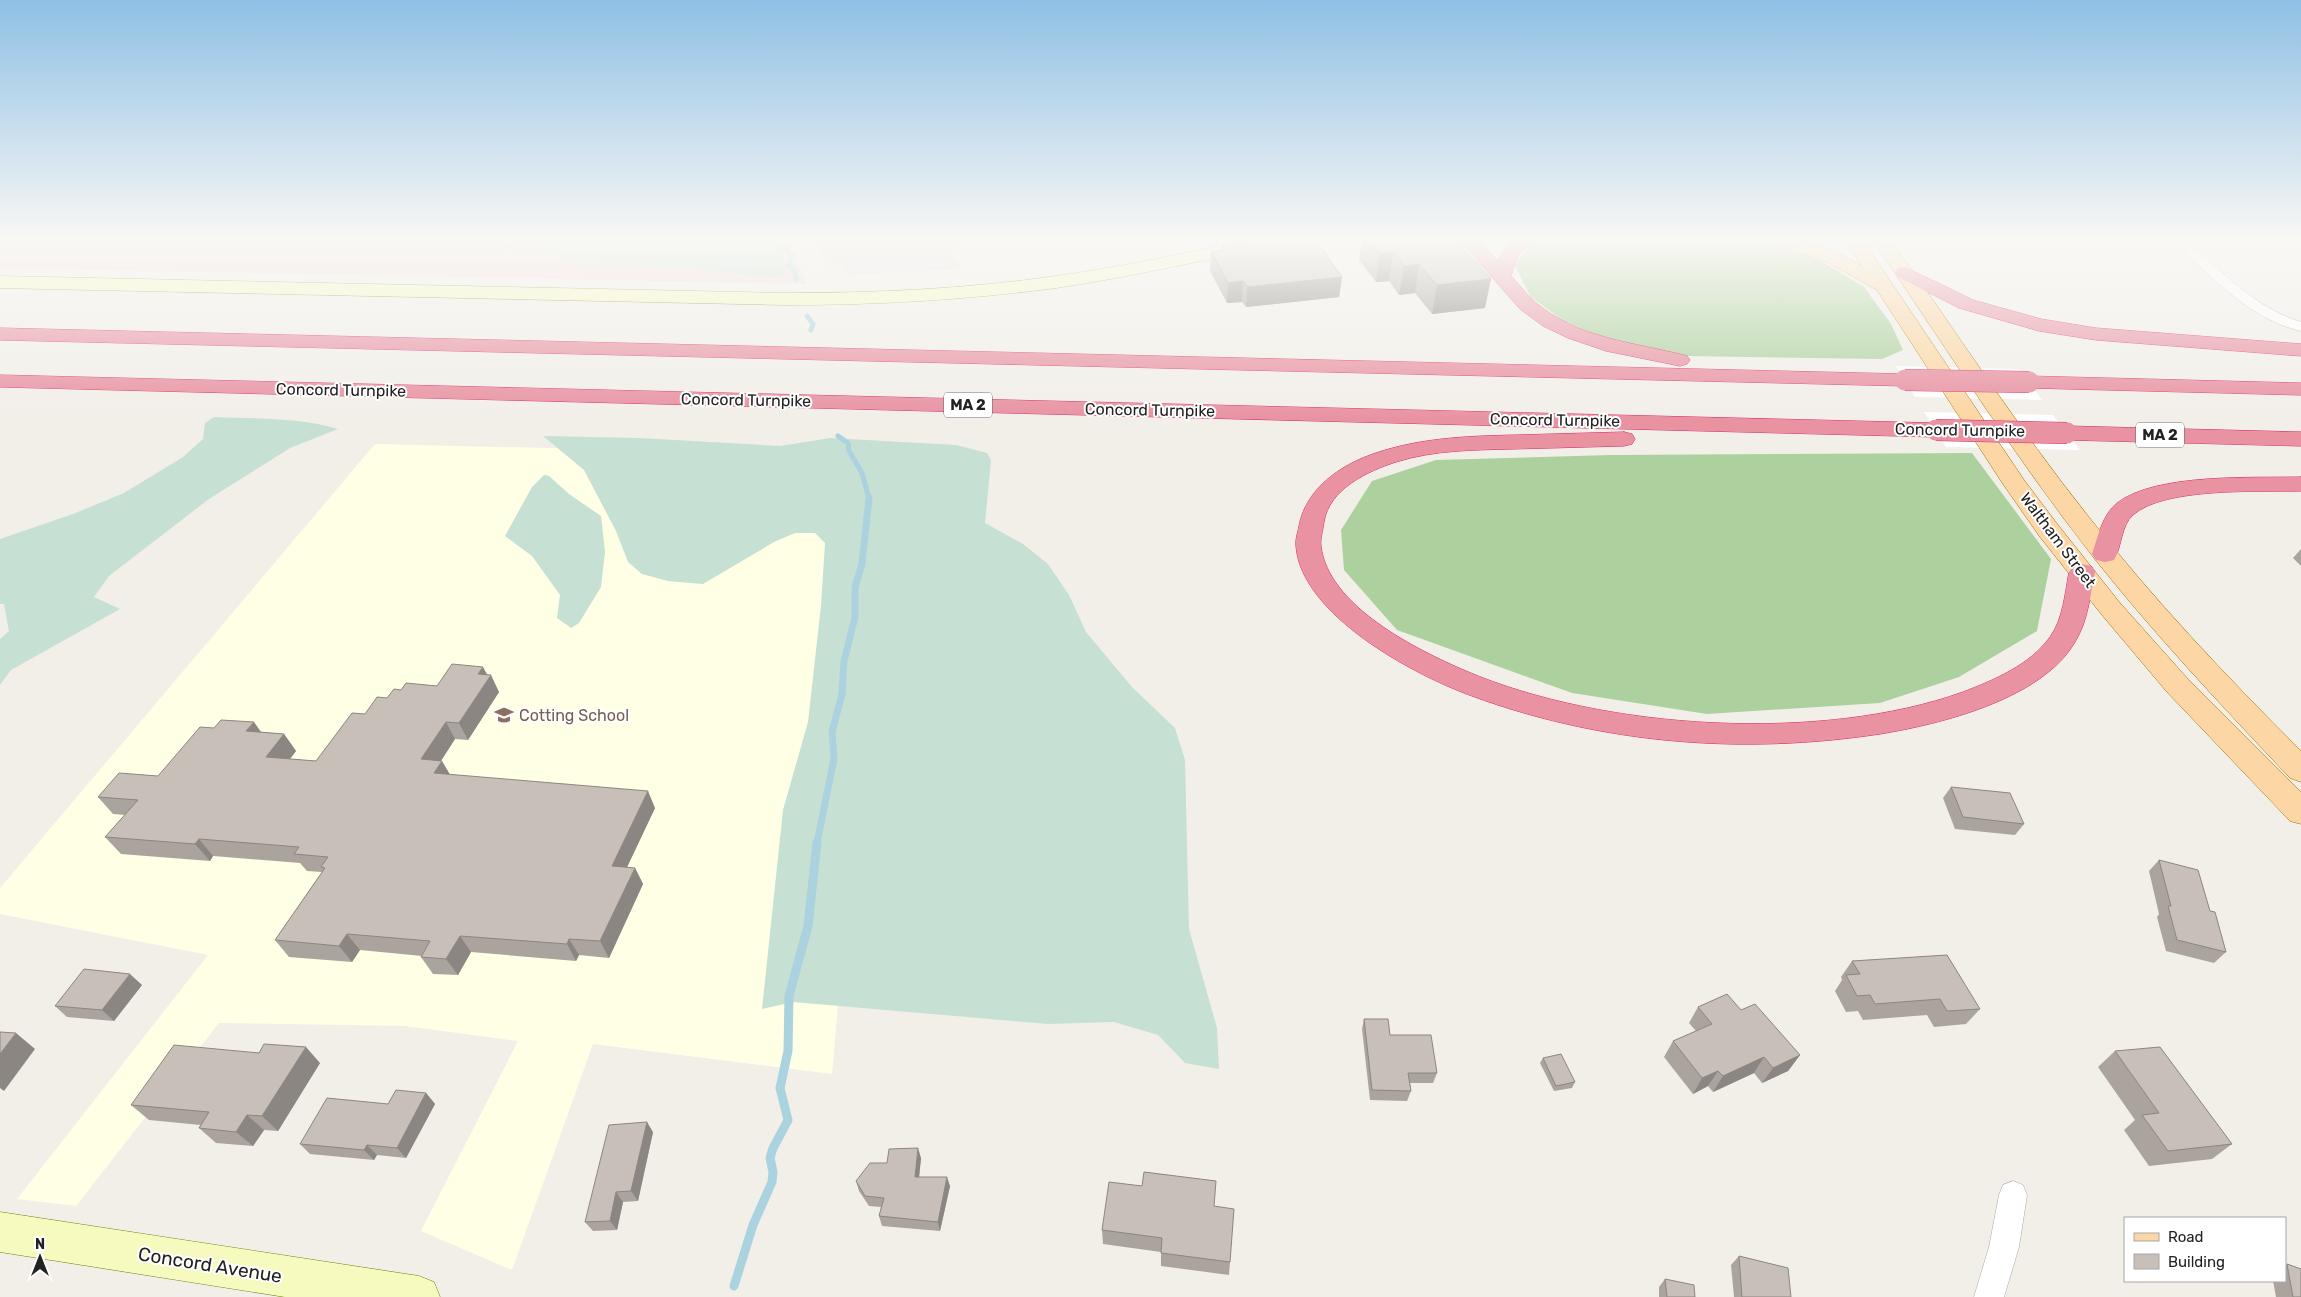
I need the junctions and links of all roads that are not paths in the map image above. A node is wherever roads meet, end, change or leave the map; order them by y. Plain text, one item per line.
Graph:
1 (1523, 300) edge
2 (1894, 300) edge
3 (1923, 300) edge
4 (1960, 300) edge
5 (2247, 300) edge
6 (2301, 327) edge
7 (0, 334) edge
8 (2301, 350) edge
9 (1816, 377) junction
10 (0, 381) edge
11 (2301, 389) edge
12 (1873, 428) junction
13 (2301, 439) edge
14 (2301, 484) edge
15 (2105, 554) junction
16 (2082, 572) junction
17 (2300, 768) edge
18 (2258, 770) junction
19 (2301, 812) edge
20 (2012, 1195) dead end
21 (0, 1232) edge
22 (419, 1297) edge
23 (1989, 1297) edge

1 - 9 highway
2 - 16 main road, Waltham Street
3 - 15 main road, Waltham Street
4 - 8 highway
5 - 6 street
7 - 9 highway
9 - 11 highway, bridge
10 - 12 highway, Concord Turnpike / MA 2
12 - 13 highway, Concord Turnpike / MA 2, bridge
12 - 16 highway
14 - 15 highway
15 - 17 main road, Waltham Street
16 - 18 main road, Waltham Street
17 - 18 main road
18 - 19 main road, Waltham Street
20 - 23 street
21 - 22 street, Concord Avenue

